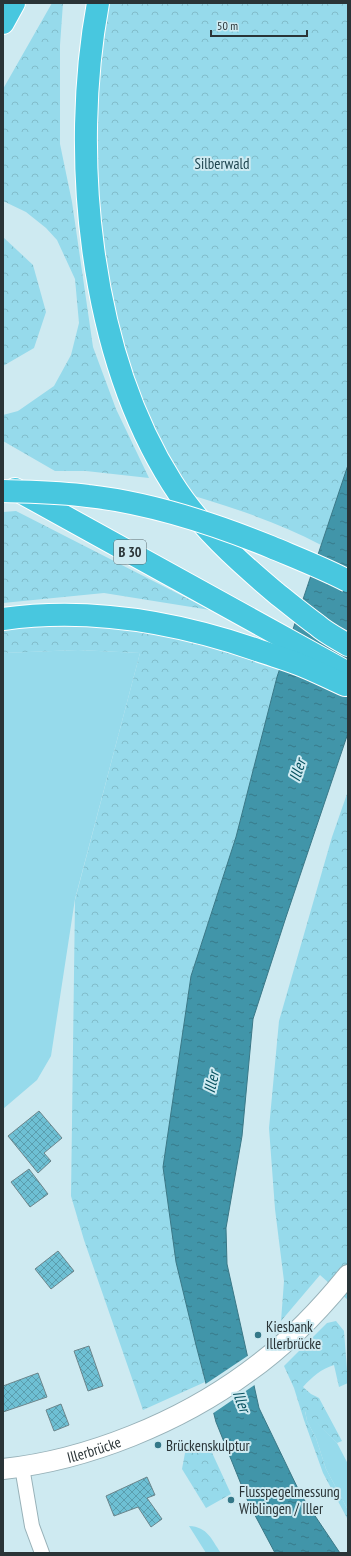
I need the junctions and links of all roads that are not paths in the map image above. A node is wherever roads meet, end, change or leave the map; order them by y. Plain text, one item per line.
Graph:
1 (14, 3) edge
2 (98, 3) edge
3 (3, 23) edge
4 (3, 482) edge
5 (3, 491) edge
6 (348, 581) edge
7 (3, 619) edge
8 (348, 645) edge
9 (348, 673) edge
10 (348, 686) edge
11 (348, 1275) edge
12 (12, 1468) edge
13 (42, 1553) edge

1 - 3 highway
2 - 8 highway
4 - 9 highway, B 30
5 - 6 highway, bridge
7 - 10 highway
11 - 12 main road, Illerbrücke
12 - 13 street, Illerbrücke

